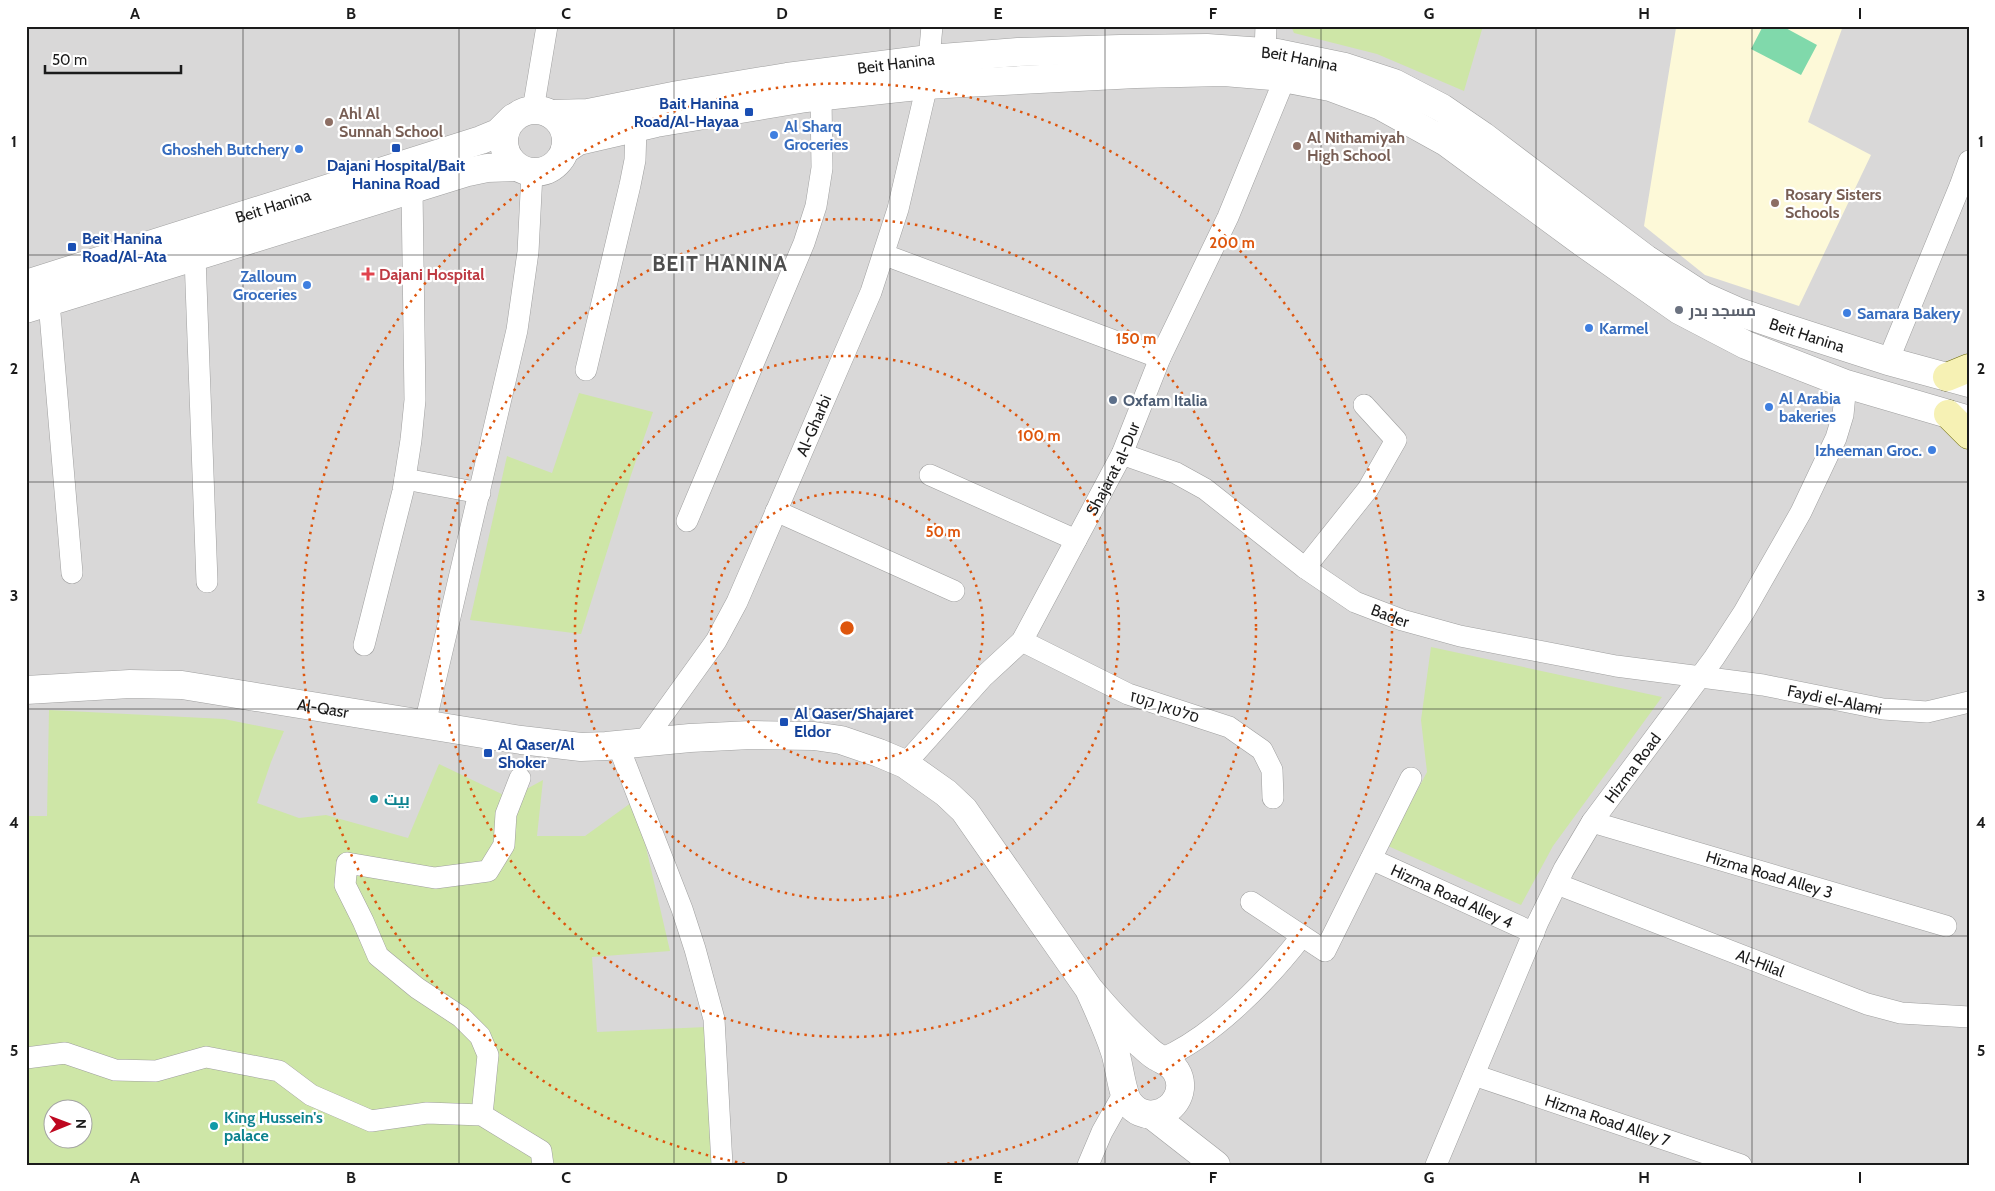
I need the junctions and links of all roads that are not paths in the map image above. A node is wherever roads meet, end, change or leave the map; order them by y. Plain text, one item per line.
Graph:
1 (547, 26) edge
2 (932, 26) edge
3 (1266, 39) edge
4 (928, 72) junction
5 (1284, 78) junction
6 (821, 97) junction
7 (532, 114) junction
8 (636, 128) junction
9 (565, 150) junction
10 (1969, 161) edge
11 (524, 170) junction
12 (412, 190) junction
13 (885, 255) junction
14 (195, 257) junction
15 (26, 284) edge
16 (37, 306) edge
17 (1160, 358) junction
18 (1888, 361) junction
19 (586, 370) dead end
20 (1962, 376) edge
21 (1846, 384) junction
22 (1364, 405) dead end
23 (1959, 417) edge
24 (1969, 436) edge
25 (1122, 454) junction
26 (930, 475) dead end
27 (404, 479) junction
28 (480, 493) junction
29 (776, 511) junction
30 (687, 521) dead end
31 (1076, 540) junction
32 (1304, 568) junction
33 (72, 573) dead end
34 (207, 582) dead end
35 (954, 591) dead end
36 (1022, 642) junction
37 (364, 645) dead end
38 (1699, 677) junction
39 (26, 690) edge
40 (1969, 702) edge
41 (426, 724) junction
42 (631, 743) junction
43 (905, 764) junction
44 (520, 778) dead end
45 (1411, 778) dead end
46 (1273, 798) dead end
47 (1592, 822) junction
48 (1371, 859) junction
49 (1557, 884) junction
50 (1251, 902) dead end
51 (1946, 926) dead end
52 (1534, 932) junction
53 (1302, 936) junction
54 (1089, 988) junction
55 (1969, 1017) edge
56 (1210, 1030) junction
57 (26, 1058) edge
58 (1160, 1058) junction
59 (1474, 1075) junction
60 (1180, 1086) junction
61 (1123, 1088) junction
62 (1147, 1114) junction
63 (482, 1115) junction
64 (1090, 1157) edge
65 (1215, 1164) edge
66 (543, 1165) edge
67 (722, 1165) edge
68 (1436, 1165) edge
69 (1741, 1165) edge

1 - 7 street
2 - 4 street, Al-Gharbi
3 - 4 street, Beit Hanina
3 - 18 street, Beit Hanina
4 - 5 street, Beit Hanina
4 - 6 street, Beit Hanina
4 - 7 street, Beit Hanina
4 - 13 street, Al-Gharbi
5 - 17 street, Shajarat al-Dur
5 - 21 street, Beit Hanina
6 - 8 street, Beit Hanina
6 - 30 street
7 - 9 street
7 - 11 street
7 - 15 street, Beit Hanina
8 - 9 street, Beit Hanina
8 - 19 street
9 - 11 street
10 - 18 street
11 - 12 street, Beit Hanina
11 - 28 street
12 - 14 street, Beit Hanina
12 - 27 street
13 - 17 street
13 - 29 street, Al-Gharbi
14 - 16 street, Beit Hanina
14 - 34 street
16 - 33 street
17 - 25 street, Shajarat al-Dur
18 - 20 street, Beit Hanina
21 - 23 street, Beit Hanina
21 - 38 street, Hizma Road
22 - 32 street
23 - 24 main road
25 - 31 street, Shajarat al-Dur
25 - 32 street, Bader
26 - 31 street
27 - 28 street
27 - 37 street
28 - 41 street
29 - 35 street
29 - 42 street, Al-Gharbi
31 - 36 street, Shajarat al-Dur
32 - 38 street, Bader
36 - 43 street, Shajarat al-Dur
36 - 46 street, סלטאן קטז
38 - 40 street, Faydi el-Alami
38 - 47 street, Hizma Road
39 - 41 street, Al-Qasr
41 - 42 street, Al-Qasr
42 - 43 street, Al-Qasr
42 - 67 street
43 - 54 street, Al-Qasr
44 - 63 street
45 - 48 street, Hizma Road Alley 4
47 - 49 street, Hizma Road
47 - 51 street, Hizma Road Alley 3
48 - 52 street, Hizma Road Alley 4
48 - 53 street, Hizma Road Alley 4
49 - 52 street, Hizma Road
49 - 55 street, Al-Hilal
50 - 53 street, Hizma Road Alley 4
52 - 59 street, Hizma Road
53 - 56 street
54 - 58 street
54 - 61 street
56 - 58 street
56 - 60 street
57 - 63 street
58 - 60 street
58 - 61 street
59 - 68 street, Hizma Road
59 - 69 street, Hizma Road Alley 7
60 - 62 street
60 - 65 street
61 - 62 street
61 - 64 street
62 - 64 street
62 - 65 street
63 - 66 street

